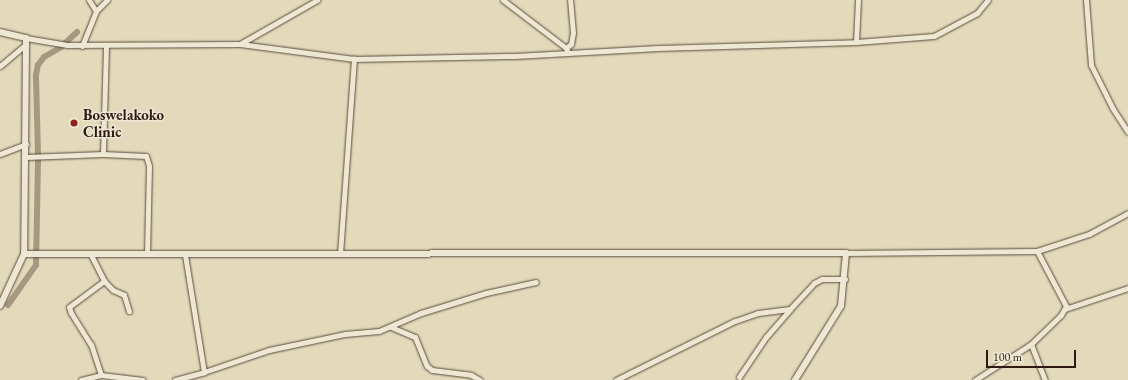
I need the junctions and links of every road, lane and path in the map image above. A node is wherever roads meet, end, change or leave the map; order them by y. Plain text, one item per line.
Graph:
1 (89, 0) edge
2 (107, 0) edge
3 (317, 0) edge
4 (503, 0) edge
5 (570, 0) edge
6 (858, 0) edge
7 (988, 0) edge
8 (1086, 0) edge
9 (96, 11) junction
10 (0, 32) edge
11 (26, 41) junction
12 (856, 42) junction
13 (240, 44) junction
14 (106, 45) junction
15 (82, 46) junction
16 (567, 51) junction
17 (354, 59) junction
18 (0, 66) edge
19 (1128, 132) edge
20 (26, 144) junction
21 (0, 154) edge
22 (103, 154) junction
23 (26, 157) junction
24 (1128, 213) edge
25 (1037, 251) junction
26 (846, 253) junction
27 (24, 254) junction
28 (147, 254) junction
29 (340, 254) junction
30 (91, 255) junction
31 (185, 255) junction
32 (844, 280) junction
33 (104, 281) junction
34 (536, 282) dead end
35 (1128, 288) edge
36 (0, 304) edge
37 (790, 309) junction
38 (1065, 309) junction
39 (129, 311) dead end
40 (391, 327) junction
41 (1030, 344) junction
42 (204, 372) junction
43 (102, 375) junction
44 (739, 377) dead end
45 (81, 380) edge
46 (143, 380) edge
47 (175, 380) edge
48 (480, 380) edge
49 (616, 380) edge
50 (795, 380) edge
51 (975, 380) edge
52 (1045, 380) edge

1 - 9 street
2 - 9 street
3 - 13 street
4 - 16 street
5 - 16 street
6 - 12 street
7 - 12 street
8 - 19 street
9 - 15 street
10 - 11 street
11 - 15 street
11 - 18 street
11 - 20 street
12 - 16 street
13 - 14 street
13 - 17 street
14 - 15 street
14 - 22 street
16 - 17 street
17 - 29 street
20 - 21 street
20 - 23 street
22 - 23 street
22 - 28 street
23 - 27 street
24 - 25 street
25 - 26 street
25 - 38 street
26 - 29 street
26 - 32 street
27 - 30 street
27 - 36 street
28 - 30 street
28 - 31 street
29 - 31 street
30 - 33 street
31 - 42 street
32 - 37 street
32 - 50 street
33 - 39 street
33 - 43 street
34 - 40 street
35 - 38 street
37 - 44 street
37 - 49 street
38 - 41 street
40 - 42 street
40 - 48 street
41 - 51 street
41 - 52 street
42 - 47 street
43 - 45 street
43 - 46 street

